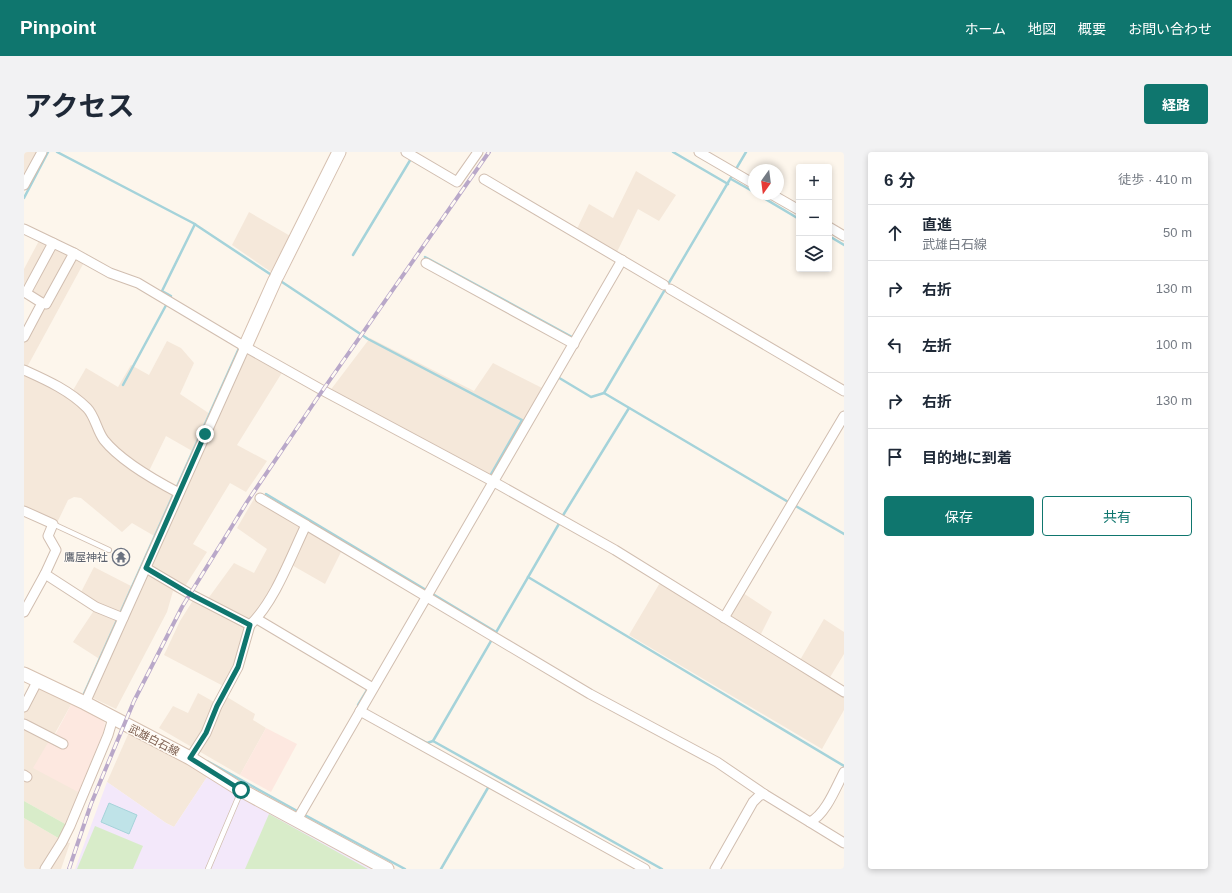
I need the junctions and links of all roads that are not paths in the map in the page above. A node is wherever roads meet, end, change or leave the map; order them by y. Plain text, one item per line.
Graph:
1 (42, 152) edge
2 (339, 152) edge
3 (478, 152) edge
4 (699, 152) edge
5 (411, 155) edge
6 (484, 179) dead end
7 (748, 181) edge
8 (24, 186) edge
9 (782, 200) edge
10 (796, 208) edge
11 (24, 229) edge
12 (832, 229) edge
13 (844, 236) edge
14 (53, 243) junction
15 (74, 253) junction
16 (622, 260) junction
17 (426, 263) dead end
18 (42, 303) junction
19 (24, 337) edge
20 (571, 342) junction
21 (242, 345) junction
22 (24, 370) edge
23 (844, 390) edge
24 (844, 416) edge
25 (494, 482) junction
26 (177, 492) junction
27 (260, 498) dead end
28 (24, 511) edge
29 (53, 524) junction
30 (306, 525) junction
31 (109, 550) dead end
32 (146, 568) junction
33 (45, 574) junction
34 (428, 594) junction
35 (24, 612) edge
36 (120, 617) junction
37 (724, 618) junction
38 (254, 622) junction
39 (24, 674) edge
40 (38, 680) junction
41 (371, 687) junction
42 (844, 692) edge
43 (87, 699) junction
44 (24, 707) edge
45 (361, 709) junction
46 (113, 718) junction
47 (24, 724) edge
48 (63, 744) dead end
49 (192, 754) junction
50 (844, 772) edge
51 (241, 790) junction
52 (764, 794) junction
53 (299, 815) junction
54 (810, 822) junction
55 (844, 843) edge
56 (45, 869) edge
57 (208, 869) edge
58 (387, 869) edge
59 (645, 869) edge
60 (715, 869) edge

1 - 8 street
2 - 21 main road
3 - 5 street
4 - 7 street
6 - 16 street
9 - 10 street
11 - 14 street
12 - 13 street
14 - 15 street
14 - 18 street
15 - 18 street
15 - 21 street
16 - 20 street
16 - 23 street
17 - 20 street
18 - 19 street
20 - 25 street
21 - 25 street
21 - 26 street
22 - 26 street
24 - 37 street
25 - 34 street
25 - 37 street
26 - 32 street
27 - 30 street
28 - 29 street
29 - 31 lane
29 - 33 street
30 - 34 street
30 - 38 street
32 - 36 street
32 - 38 street
33 - 35 street
33 - 36 street
34 - 41 street
34 - 52 street
36 - 43 street
37 - 42 street
38 - 41 street
38 - 49 street
39 - 40 main road, 武雄白石線
40 - 43 main road, 武雄白石線
40 - 44 street
41 - 45 street
43 - 46 main road, 武雄白石線
45 - 53 street
45 - 59 street
46 - 49 main road, 武雄白石線
46 - 56 street
47 - 48 street
49 - 51 main road, 武雄白石線
50 - 54 street
51 - 53 main road, 武雄白石線
51 - 57 lane
52 - 54 street
52 - 60 street
53 - 58 main road, 武雄白石線
54 - 55 street

